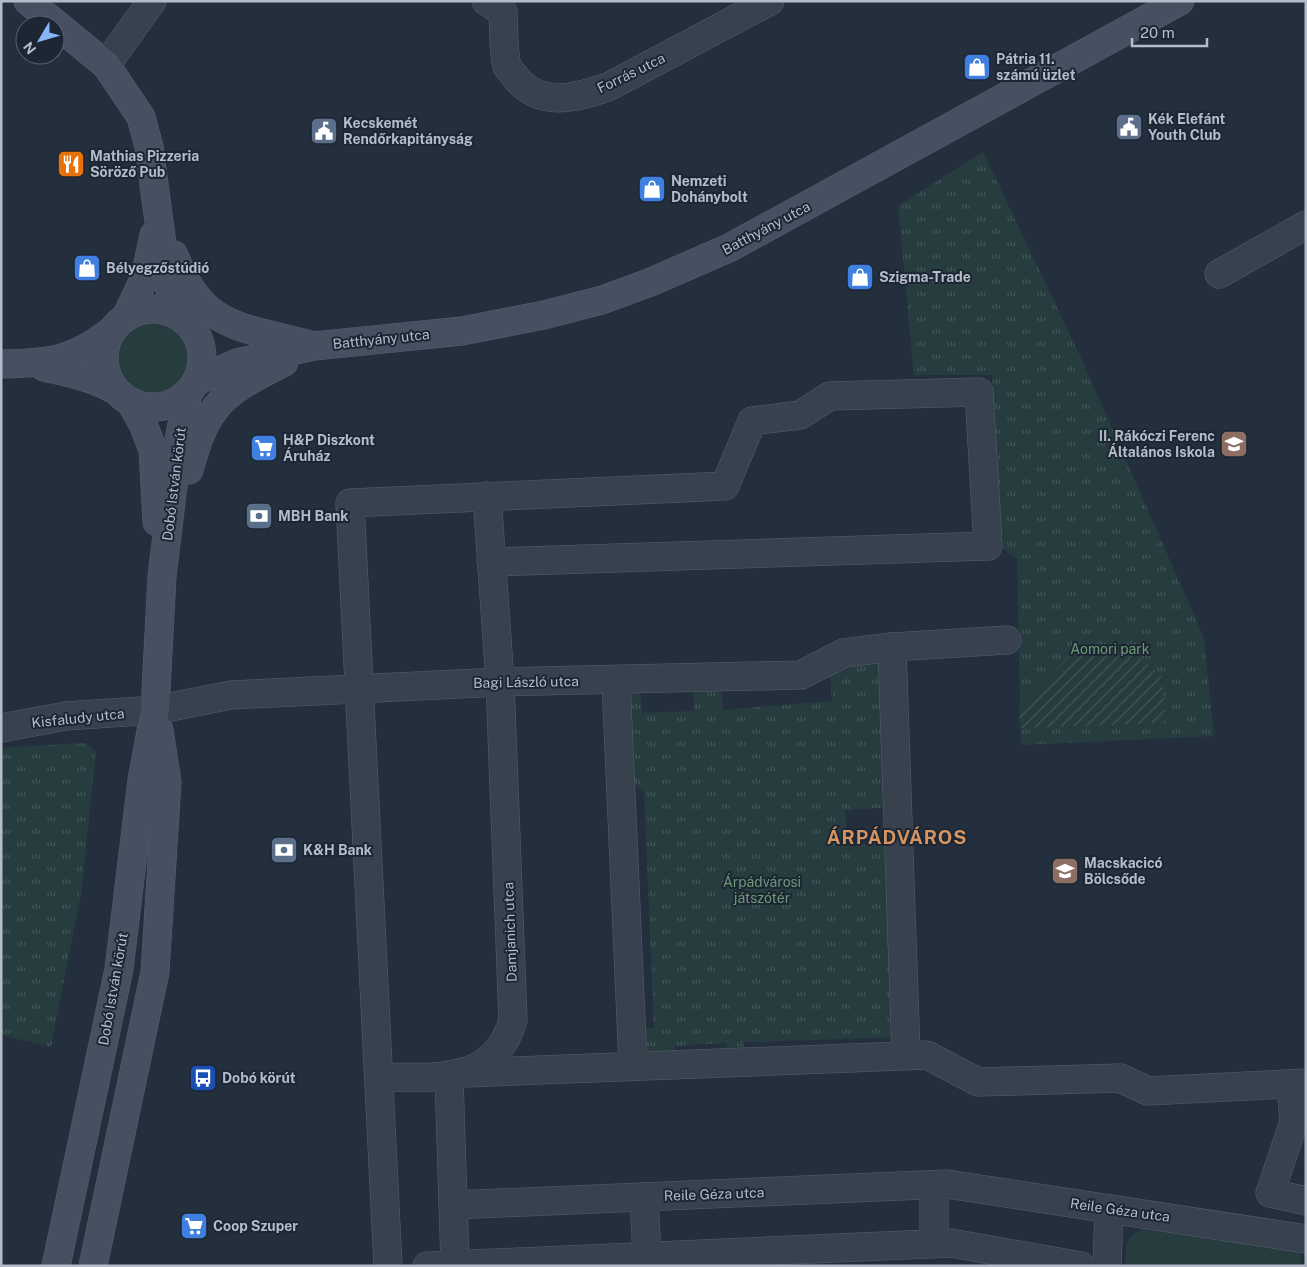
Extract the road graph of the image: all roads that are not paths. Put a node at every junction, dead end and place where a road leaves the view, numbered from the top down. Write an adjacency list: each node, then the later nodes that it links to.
1 (28, 1): 6 (street)
2 (152, 1): 6 (street)
3 (486, 1): 4 (street, Forrás utca)
4 (770, 1)
5 (1180, 1): 13 (street, Batthyány utca)
6 (106, 65): 7 (street)
7 (156, 201): 10 (street); 11 (street); 13 (street)
8 (1306, 225): 9 (street)
9 (1219, 274)
10 (176, 314): 11 (street); 12 (street)
11 (120, 323): 14 (street); 16 (street)
12 (197, 334): 13 (street, Batthyány utca); 15 (street)
13 (314, 346): 15 (street, Batthyány utca); 19 (street)
14 (14, 364): 16 (street)
15 (193, 387): 16 (street); 19 (street, Dobó István körút)
16 (124, 396): 19 (street, Dobó István körút)
17 (487, 496): 18 (street, Damjanich utca); 18 (street); 24 (street)
18 (491, 562): 23 (street, Damjanich utca)
19 (162, 576): 25 (street, Dobó István körút)
20 (1006, 640): 21 (street, Bagi László utca)
21 (892, 647): 22 (street, Bagi László utca); 27 (street)
22 (616, 681): 23 (street, Bagi László utca); 28 (street)
23 (500, 682): 24 (street, Bagi László utca); 29 (street, Damjanich utca)
24 (359, 689): 25 (street, Bagi László utca); 30 (street)
25 (156, 710): 26 (street, Kisfaludy utca); 41 (street, Dobó István körút); 42 (street, Dobó István körút)
26 (1, 728)
27 (906, 1055): 28 (street); 31 (street)
28 (633, 1065): 29 (street)
29 (457, 1075): 30 (street); 35 (street)
30 (379, 1076): 43 (street)
31 (1298, 1083): 34 (street)
32 (934, 1185): 33 (street, Reile Géza utca); 36 (street, Reile Géza utca); 38 (street)
33 (644, 1197): 35 (street, Reile Géza utca); 39 (street, Reile Géza utca)
34 (1306, 1201)
35 (453, 1205): 40 (street)
36 (1109, 1209): 37 (street, Reile Géza utca); 46 (street)
37 (1306, 1239)
38 (934, 1244): 39 (street); 45 (street)
39 (647, 1256): 40 (street)
40 (454, 1264): 44 (street)
41 (56, 1266)
42 (93, 1266)
43 (388, 1266)
44 (427, 1266)
45 (1081, 1266)
46 (1107, 1266)

